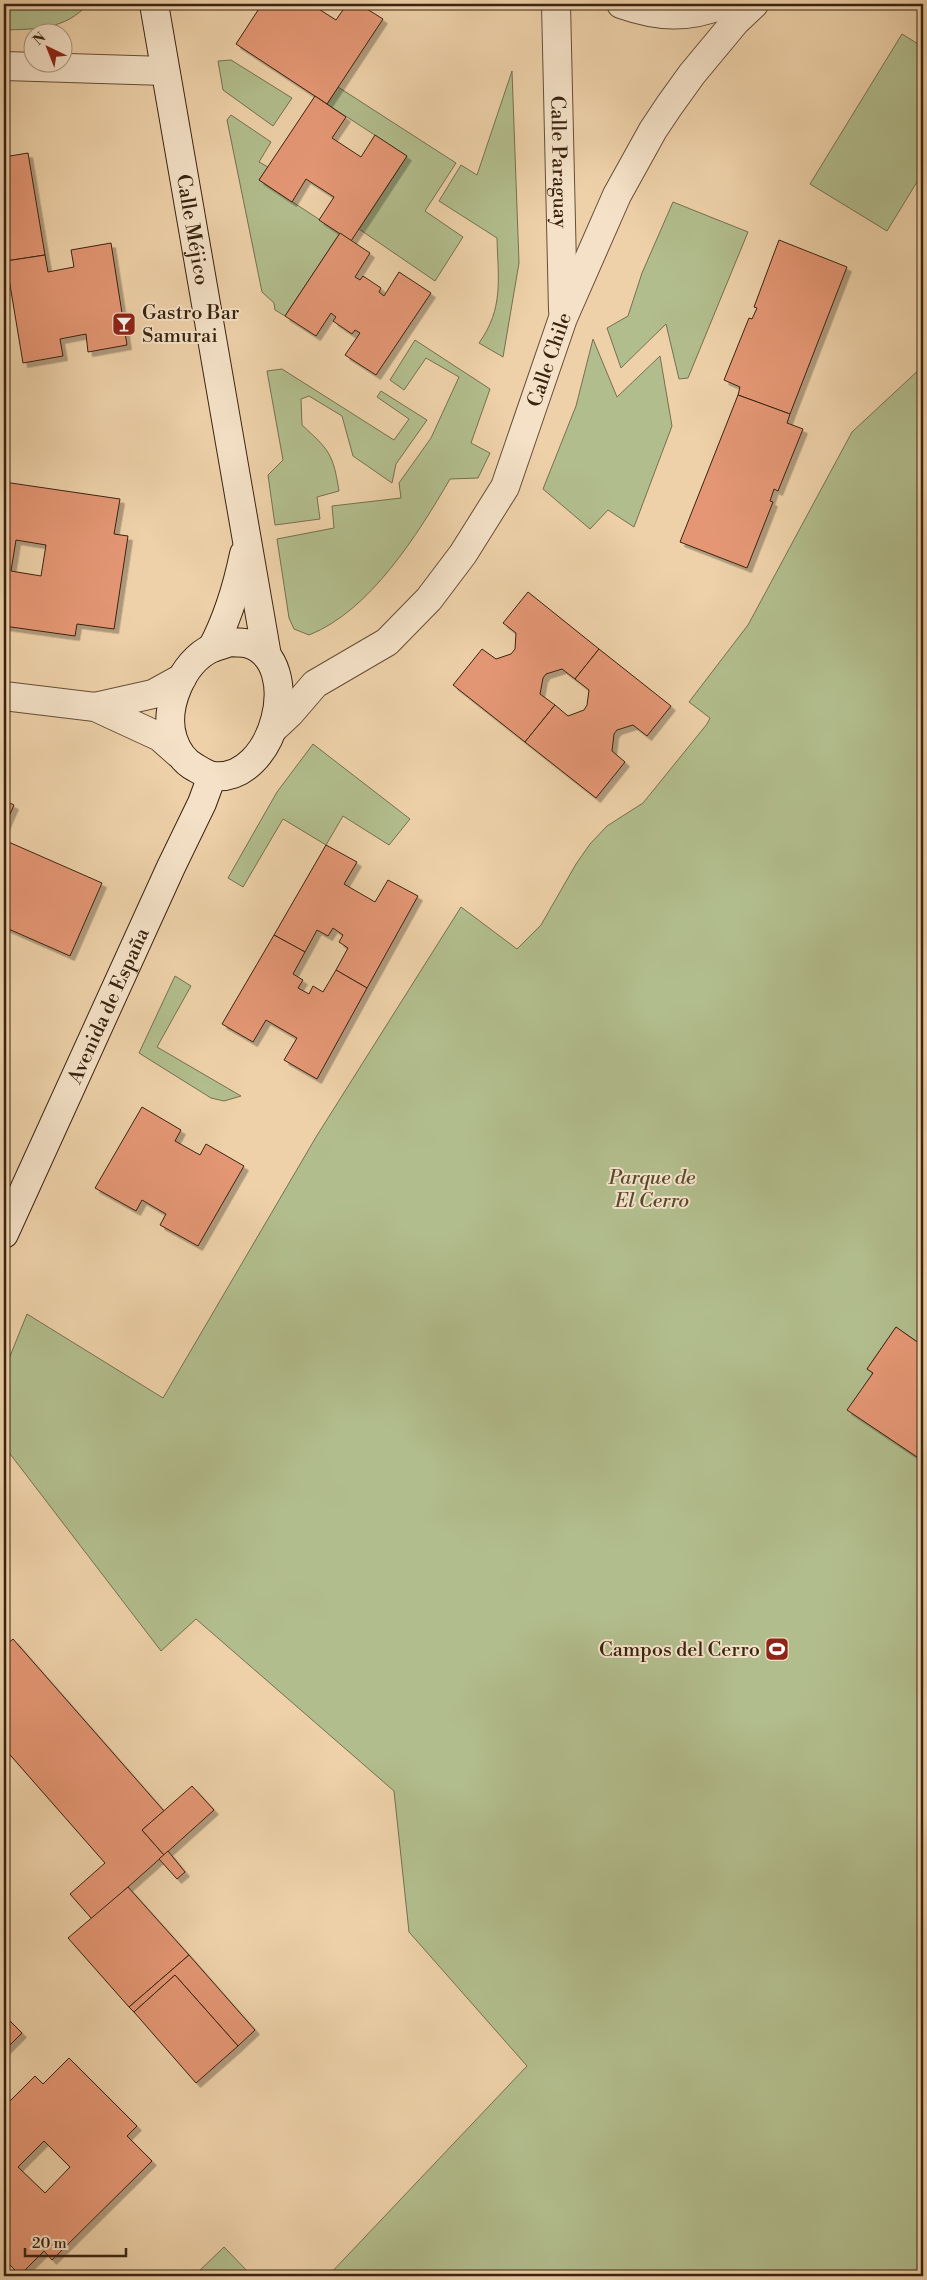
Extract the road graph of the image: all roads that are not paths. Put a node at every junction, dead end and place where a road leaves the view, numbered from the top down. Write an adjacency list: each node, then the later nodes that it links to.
1 (154, 4): 7 (street, Calle Méjico)
2 (556, 4): 8 (street, Calle Paraguay)
3 (621, 4): 4 (street)
4 (724, 4)
5 (754, 4): 8 (street, Calle Chile)
6 (4, 66): 7 (street)
7 (165, 71): 9 (street, Calle Méjico)
8 (563, 318): 13 (street, Calle Chile)
9 (246, 543): 10 (street); 11 (street)
10 (212, 648): 11 (street); 12 (street)
11 (267, 656): 14 (street)
12 (182, 678): 16 (street); 18 (street)
13 (314, 684): 14 (street, Calle Chile); 17 (street, Calle Chile)
14 (278, 688): 17 (street)
15 (4, 696): 16 (street)
16 (95, 707): 18 (street)
17 (274, 728): 19 (street)
18 (178, 753): 19 (street)
19 (212, 776): 20 (street, Avenida de España)
20 (4, 1234)

